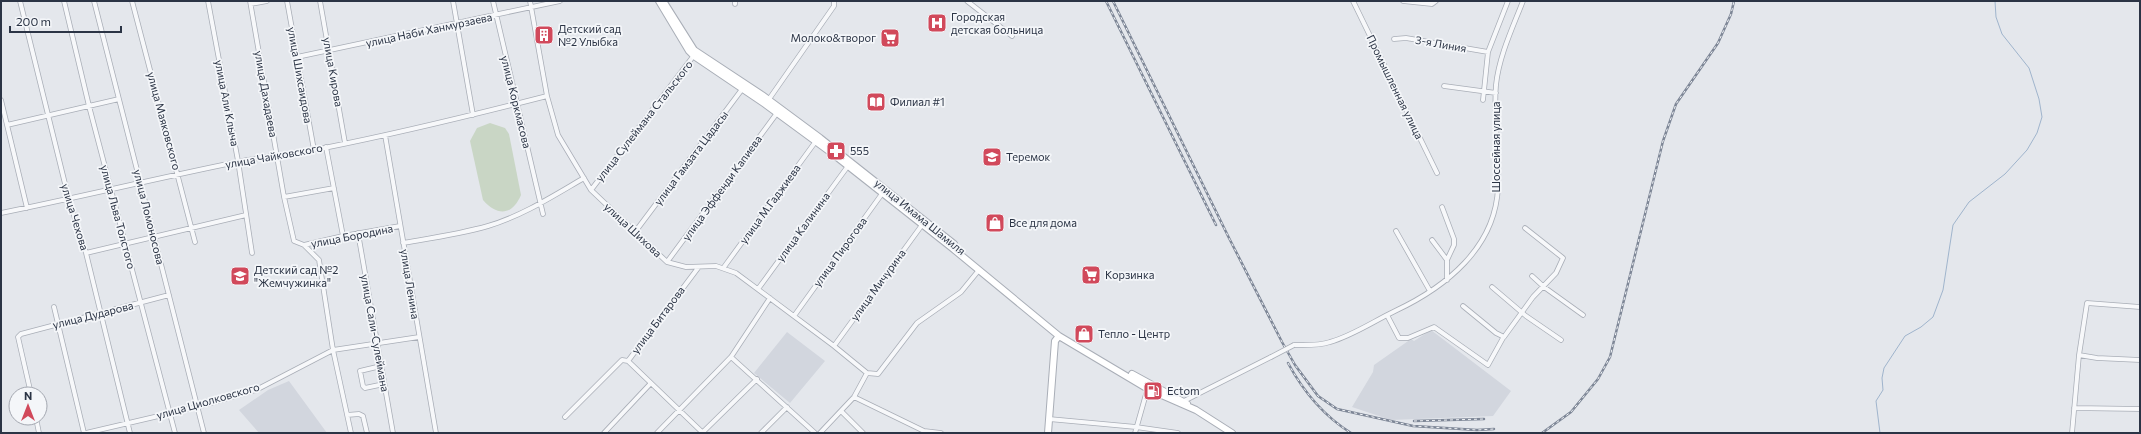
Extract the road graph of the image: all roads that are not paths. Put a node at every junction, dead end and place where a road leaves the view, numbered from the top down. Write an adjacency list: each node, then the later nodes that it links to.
1 (20, 1): 44 (street, улица Чехова)
2 (64, 1): 42 (street, улица Льва Толстого)
3 (94, 1): 37 (street, улица Ломоносова)
4 (132, 1): 56 (street, улица Маяковского)
5 (208, 1): 53 (street, улица Али Клыча)
6 (267, 1): 22 (street)
7 (287, 1): 31 (street, улица Шихсаидова)
8 (320, 1): 28 (street, улица Кирова)
9 (453, 1): 25 (street)
10 (493, 1): 24 (street, улица Коркмасова)
11 (530, 1): 23 (street, улица Шихова)
12 (560, 1): 23 (street, улица Наби Ханмурзаева)
13 (659, 1): 30 (main road, улица Имама Шамиля)
14 (664, 1): 30 (main road, улица Имама Шамиля)
15 (834, 1): 40 (street)
16 (967, 1): 26 (street)
17 (1353, 1): 55 (street, Промышленная улица)
18 (1403, 1): 19 (street)
19 (1436, 1)
20 (1508, 1): 29 (street)
21 (1523, 1): 35 (street, Шоссейная улица)
22 (250, 3): 52 (street, улица Дахадаева)
23 (532, 7): 24 (street, улица Наби Ханмурзаева); 36 (street, улица Шихова)
24 (495, 15): 25 (street, улица Наби Ханмурзаева); 41 (street, улица Коркмасова)
25 (457, 24): 28 (street, улица Наби Ханмурзаева); 45 (street)
26 (1012, 36)
27 (1394, 39): 29 (street, 3-я Линия)
28 (329, 50): 31 (street, улица Наби Ханмурзаева); 49 (street, улица Кирова)
29 (1488, 52): 34 (street)
30 (695, 54): 32 (main road, улица Имама Шамиля); 40 (main road, улица Имама Шамиля); 60 (street, улица Сулеймана Стальского)
31 (297, 56): 51 (street, улица Шихсаидова)
32 (746, 85): 40 (main road, улица Имама Шамиля); 76 (street, улица Гамзата Цадасы)
33 (1444, 86): 34 (street)
34 (1484, 91): 35 (street); 39 (street)
35 (1496, 93): 93 (street, Шоссейная улица)
36 (548, 96): 41 (street, улица Чайковского); 57 (street, улица Шихова)
37 (119, 99): 42 (street); 58 (street, улица Ломоносова)
38 (1, 100): 46 (street)
39 (1483, 100)
40 (767, 102): 43 (main road, улица Имама Шамиля); 62 (main road, улица Имама Шамиля)
41 (517, 104): 45 (street, улица Чайковского); 65 (street, улица Коркмасова)
42 (89, 106): 44 (street); 61 (street, улица Льва Толстого)
43 (777, 113): 48 (main road, улица Имама Шамиля); 88 (street, улица Эффенди Капиева)
44 (48, 115): 46 (street); 64 (street, улица Чехова)
45 (473, 115): 47 (street, улица Чайковского)
46 (7, 125): 67 (street)
47 (384, 135): 49 (street, улица Чайковского); 72 (street, улица Ленина)
48 (816, 141): 54 (main road, улица Имама Шамиля); 89 (street, улица М.Гаджиева)
49 (345, 143): 50 (street, улица Чайковского)
50 (326, 147): 51 (street, улица Чайковского); 59 (street)
51 (314, 150): 52 (street, улица Чайковского)
52 (277, 154): 53 (street, улица Чайковского); 63 (street, улица Дахадаева)
53 (238, 162): 56 (street, улица Чайковского); 70 (street, улица Али Клыча)
54 (848, 166): 62 (main road, улица Имама Шамиля); 96 (street, улица Калинина)
55 (1437, 172)
56 (178, 175): 58 (street, улица Чайковского); 73 (street, улица Маяковского)
57 (584, 178): 60 (street, улица Шихова); 65 (street)
58 (140, 182): 61 (street, улица Чайковского); 79 (street, улица Ломоносова)
59 (334, 188): 63 (street); 78 (street)
60 (591, 190): 76 (street, улица Шихова)
61 (111, 191): 64 (street, улица Чайковского); 83 (street, улица Льва Толстого)
62 (884, 191): 71 (main road, улица Имама Шамиля); 108 (street, улица Пирогова); 127 (main road, улица Имама Шамиля)
63 (284, 197): 84 (street, улица Дахадаева)
64 (69, 200): 67 (street, улица Чайковского); 85 (street, улица Чехова)
65 (541, 204): 69 (street, улица Коркмасова); 82 (street)
66 (1442, 207): 87 (street)
67 (27, 208): 68 (street, улица Чайковского)
68 (1, 213)
69 (543, 214)
70 (246, 215): 73 (street); 86 (street, улица Али Клыча)
71 (922, 225): 91 (main road, улица Имама Шамиля); 115 (street, улица Мичурина)
72 (400, 226): 77 (street, улица Бородина); 82 (street, улица Ленина)
73 (192, 228): 79 (street); 81 (street, улица Маяковского)
74 (1525, 228): 95 (street)
75 (1396, 231): 97 (street)
76 (635, 232): 88 (street, улица Шихова)
77 (358, 233): 78 (street, улица Бородина); 114 (street, улица Сали-Сулеймана)
78 (343, 236): 84 (street, улица Бородина)
79 (154, 238): 83 (street); 98 (street, улица Ломоносова)
80 (1432, 240): 87 (street)
81 (195, 242)
82 (403, 243): 111 (street, улица Ленина)
83 (126, 245): 85 (street); 100 (street, улица Льва Толстого)
84 (304, 245): 116 (street, улица Дахадаева)
85 (86, 253): 104 (street, улица Чехова)
86 (252, 253)
87 (1447, 260): 93 (street)
88 (667, 262): 90 (street, улица Шихова)
89 (724, 267): 90 (street, улица Шихова); 96 (street)
90 (698, 268): 120 (street, улица Битарова)
91 (979, 270): 110 (main road, улица Имама Шамиля); 122 (street)
92 (1532, 276): 95 (street)
93 (1447, 280): 97 (street, Шоссейная улица)
94 (1492, 287): 105 (street)
95 (1544, 287): 105 (street); 107 (street)
96 (758, 288): 99 (street)
97 (1430, 291): 106 (street, Шоссейная улица)
98 (169, 295): 100 (street, улица Дударова); 130 (street, улица Ломоносова)
99 (770, 298): 108 (street); 118 (street)
100 (141, 302): 104 (street, улица Дударова); 136 (street, улица Льва Толстого)
101 (1463, 306): 112 (street)
102 (54, 307): 109 (street)
103 (2140, 307): 117 (street)
104 (101, 312): 109 (street, улица Дударова); 140 (street, улица Чехова)
105 (1523, 312): 112 (street); 113 (street)
106 (1388, 315): 112 (street); 129 (street, Шоссейная улица, bridge)
107 (1583, 315)
108 (794, 316): 115 (street)
109 (58, 324): 126 (street, улица Дударова); 143 (street)
110 (1059, 336): 127 (main road, улица Имама Шамиля); 139 (main road)
111 (419, 338): 114 (street, улица Циолковского); 150 (street, улица Ленина)
112 (1503, 338)
113 (1561, 340)
114 (376, 344): 116 (street, улица Циолковского); 121 (street, улица Сали-Сулеймана)
115 (834, 346): 122 (street)
116 (334, 350): 130 (street, улица Циолковского); 137 (street, улица Дахадаева)
117 (2079, 355): 119 (street); 132 (street)
118 (731, 357): 123 (street); 134 (street)
119 (2140, 360)
120 (628, 361): 124 (street); 138 (street, улица Битарова)
121 (380, 366): 125 (street, улица Сали-Сулеймана); 125 (street)
122 (867, 373): 128 (street)
123 (757, 379): 131 (street); 153 (street)
124 (651, 383): 134 (street); 151 (street)
125 (384, 384): 149 (street, улица Сали-Сулеймана)
126 (29, 386)
127 (1149, 387): 129 (main road, улица Имама Шамиля); 141 (street)
128 (854, 397): 135 (street); 142 (street)
129 (1181, 402): 162 (main road, улица Имама Шамиля)
130 (197, 406): 136 (street, улица Циолковского); 146 (street, улица Ломоносова)
131 (787, 406): 154 (street); 155 (street)
132 (2074, 408): 133 (street); 163 (street)
133 (2140, 409)
134 (679, 410): 152 (street); 153 (street)
135 (841, 411): 156 (street); 157 (street)
136 (170, 413): 140 (street, улица Циолковского); 145 (street, улица Льва Толстого)
137 (347, 415): 147 (street, улица Дахадаева); 148 (street)
138 (565, 417)
139 (1049, 419): 141 (street); 159 (main road)
140 (128, 423): 143 (street, улица Циолковского); 144 (street, улица Чехова)
141 (1136, 427): 160 (street); 161 (street)
142 (924, 432): 158 (street)
143 (85, 433)
144 (130, 433)
145 (175, 433)
146 (204, 433)
147 (351, 433)
148 (367, 433)
149 (393, 433)
150 (436, 433)
151 (604, 433)
152 (657, 433)
153 (702, 433)
154 (761, 433)
155 (815, 433)
156 (820, 433)
157 (863, 433)
158 (941, 433)
159 (1048, 433)
160 (1136, 433)
161 (1178, 433)
162 (1232, 433)
163 (2072, 433)

